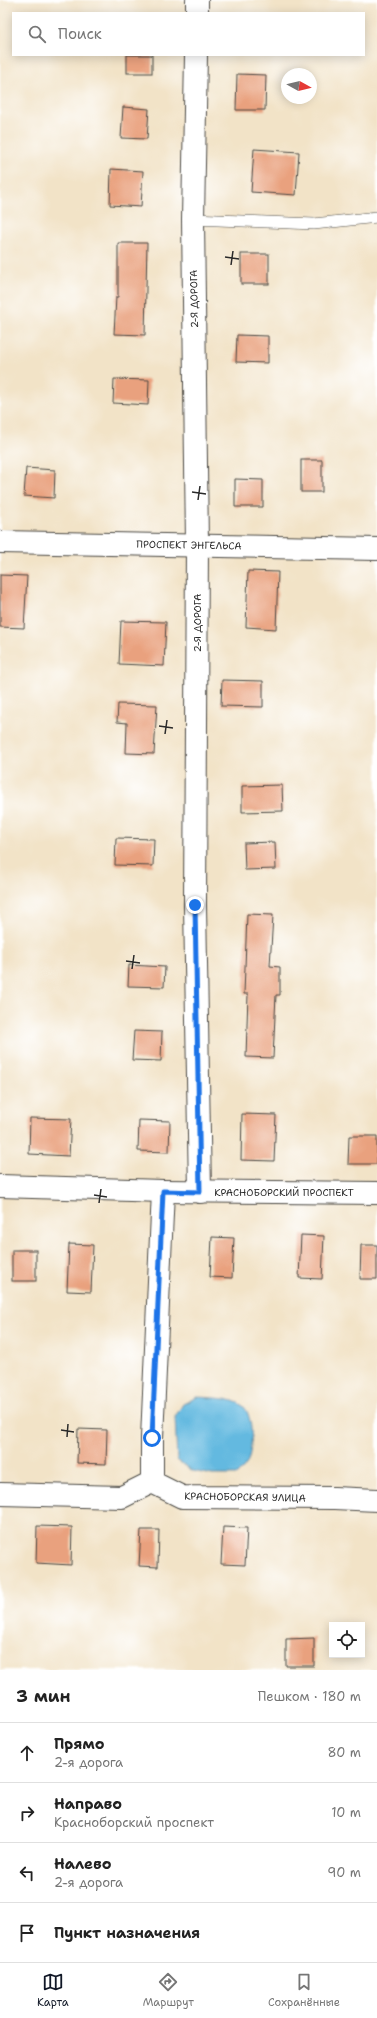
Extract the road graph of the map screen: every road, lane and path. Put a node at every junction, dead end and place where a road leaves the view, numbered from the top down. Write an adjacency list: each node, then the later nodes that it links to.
1 (197, 0): 2 (street)
2 (197, 12)
3 (196, 56): 5 (street, 2-Я ДОРОГА)
4 (377, 217): 5 (lane)
5 (192, 219): 7 (street, 2-Я ДОРОГА)
6 (0, 542): 7 (street, ПРОСПЕКТ ЭНГЕЛЬСА)
7 (197, 545): 8 (street, ПРОСПЕКТ ЭНГЕЛЬСА); 11 (street, 2-Я ДОРОГА)
8 (377, 549)
9 (0, 1186): 10 (street, КРАСНОБОРСКИЙ ПРОСПЕКТ)
10 (163, 1191): 11 (street, КРАСНОБОРСКИЙ ПРОСПЕКТ); 13 (street)
11 (200, 1192): 12 (street, КРАСНОБОРСКИЙ ПРОСПЕКТ)
12 (377, 1193)
13 (152, 1482): 14 (street); 15 (street, КРАСНОБОРСКАЯ УЛИЦА)
14 (0, 1494)
15 (377, 1500)

